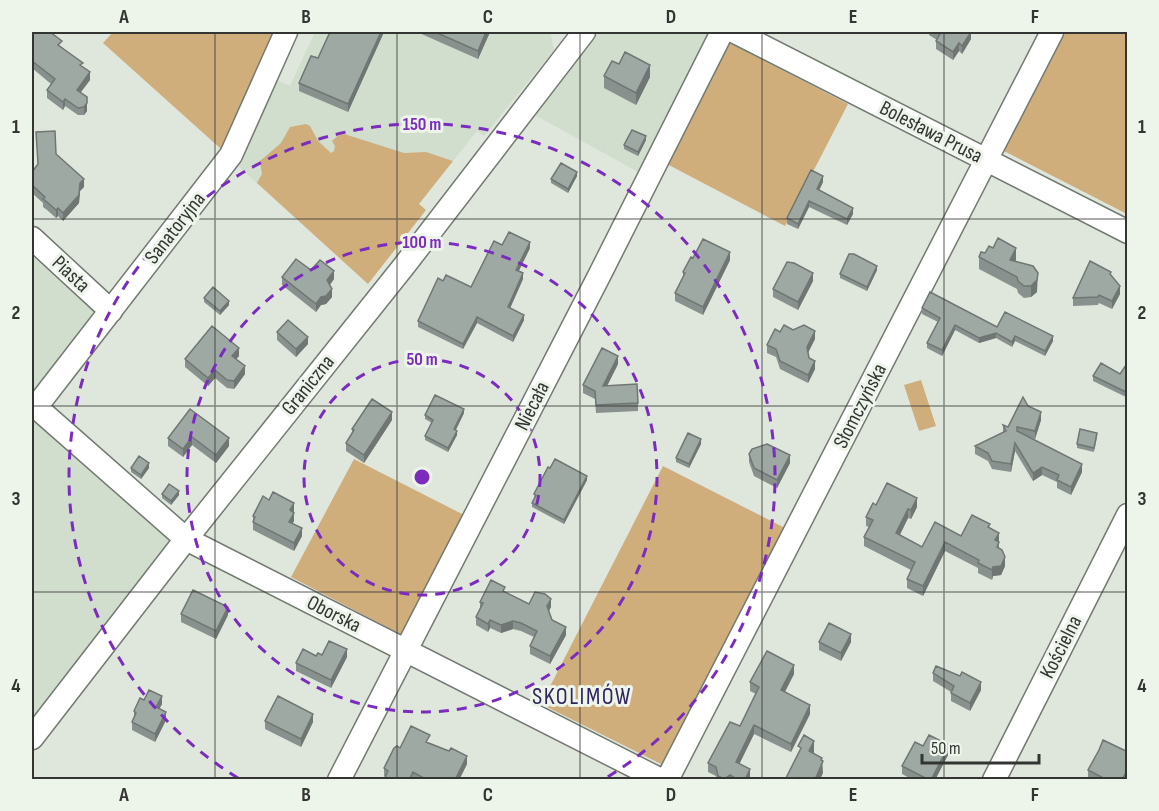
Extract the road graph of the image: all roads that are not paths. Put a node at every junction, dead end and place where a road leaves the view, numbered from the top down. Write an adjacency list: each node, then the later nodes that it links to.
1 (286, 32): 9 (street, Sanatoryjna)
2 (584, 32): 12 (street, Graniczna)
3 (722, 32): 13 (street, Niecała)
4 (735, 32): 6 (street, Bolesława Prusa)
5 (1052, 32): 6 (street, Słomczyńska)
6 (987, 160): 7 (street, Bolesława Prusa); 17 (street, Słomczyńska)
7 (1128, 232)
8 (32, 238): 9 (street, Piasta)
9 (111, 311): 10 (street, Sanatoryjna)
10 (36, 407): 12 (street, Oborska)
11 (1128, 515): 18 (street, Kościelna)
12 (186, 539): 13 (street, Oborska); 14 (street, Graniczna)
13 (406, 650): 15 (street, Niecała); 16 (street, Oborska)
14 (32, 738)
15 (339, 780)
16 (661, 780)
17 (667, 780)
18 (994, 780)

